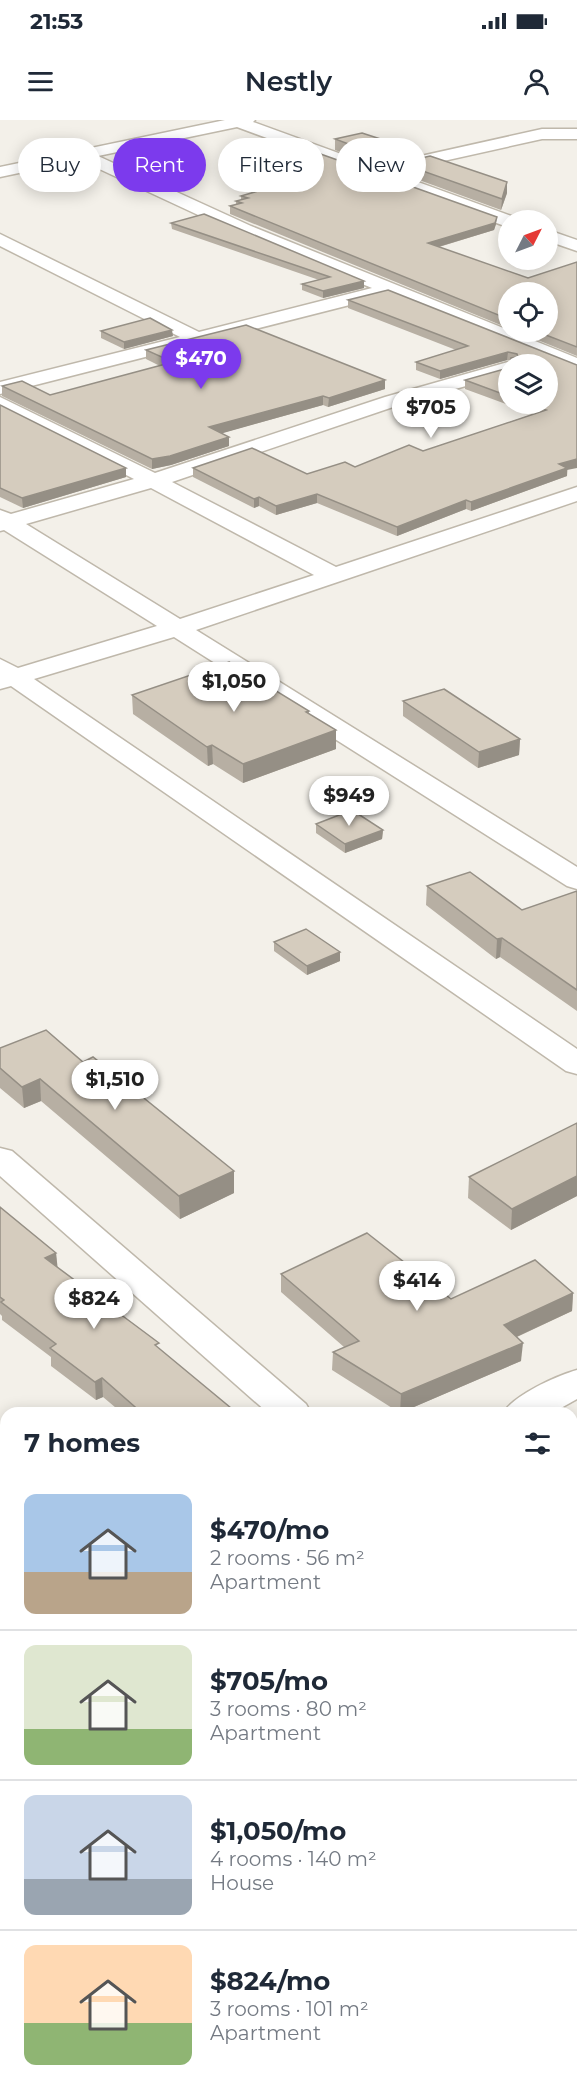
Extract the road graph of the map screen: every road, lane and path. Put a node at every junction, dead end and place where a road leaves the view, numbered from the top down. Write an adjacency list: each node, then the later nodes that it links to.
1 (542, 120): 3 (street)
2 (242, 121): 5 (street); 6 (street)
3 (556, 133): 4 (street); 7 (street)
4 (577, 134)
5 (101, 151)
6 (336, 157)
7 (426, 161)
8 (101, 163): 16 (street)
9 (18, 168): 10 (street)
10 (0, 172)
11 (426, 191): 12 (street)
12 (498, 217)
13 (0, 239): 17 (street)
14 (558, 239): 15 (street)
15 (577, 246)
16 (393, 288): 17 (street); 19 (street)
17 (199, 339): 24 (street)
18 (577, 349): 20 (street)
19 (553, 354)
20 (558, 354)
21 (558, 356): 22 (street)
22 (577, 364)
23 (498, 371): 26 (street)
24 (0, 388)
25 (0, 403): 26 (street)
26 (152, 481): 28 (street); 29 (street)
27 (577, 494): 29 (street)
28 (3, 521): 30 (street)
29 (334, 576): 30 (street)
30 (175, 629): 31 (street); 32 (street)
31 (5, 675): 33 (street)
32 (577, 880)
33 (577, 1064)
34 (0, 1158): 36 (street)
35 (577, 1383): 37 (street)
36 (285, 1407)
37 (533, 1407)

